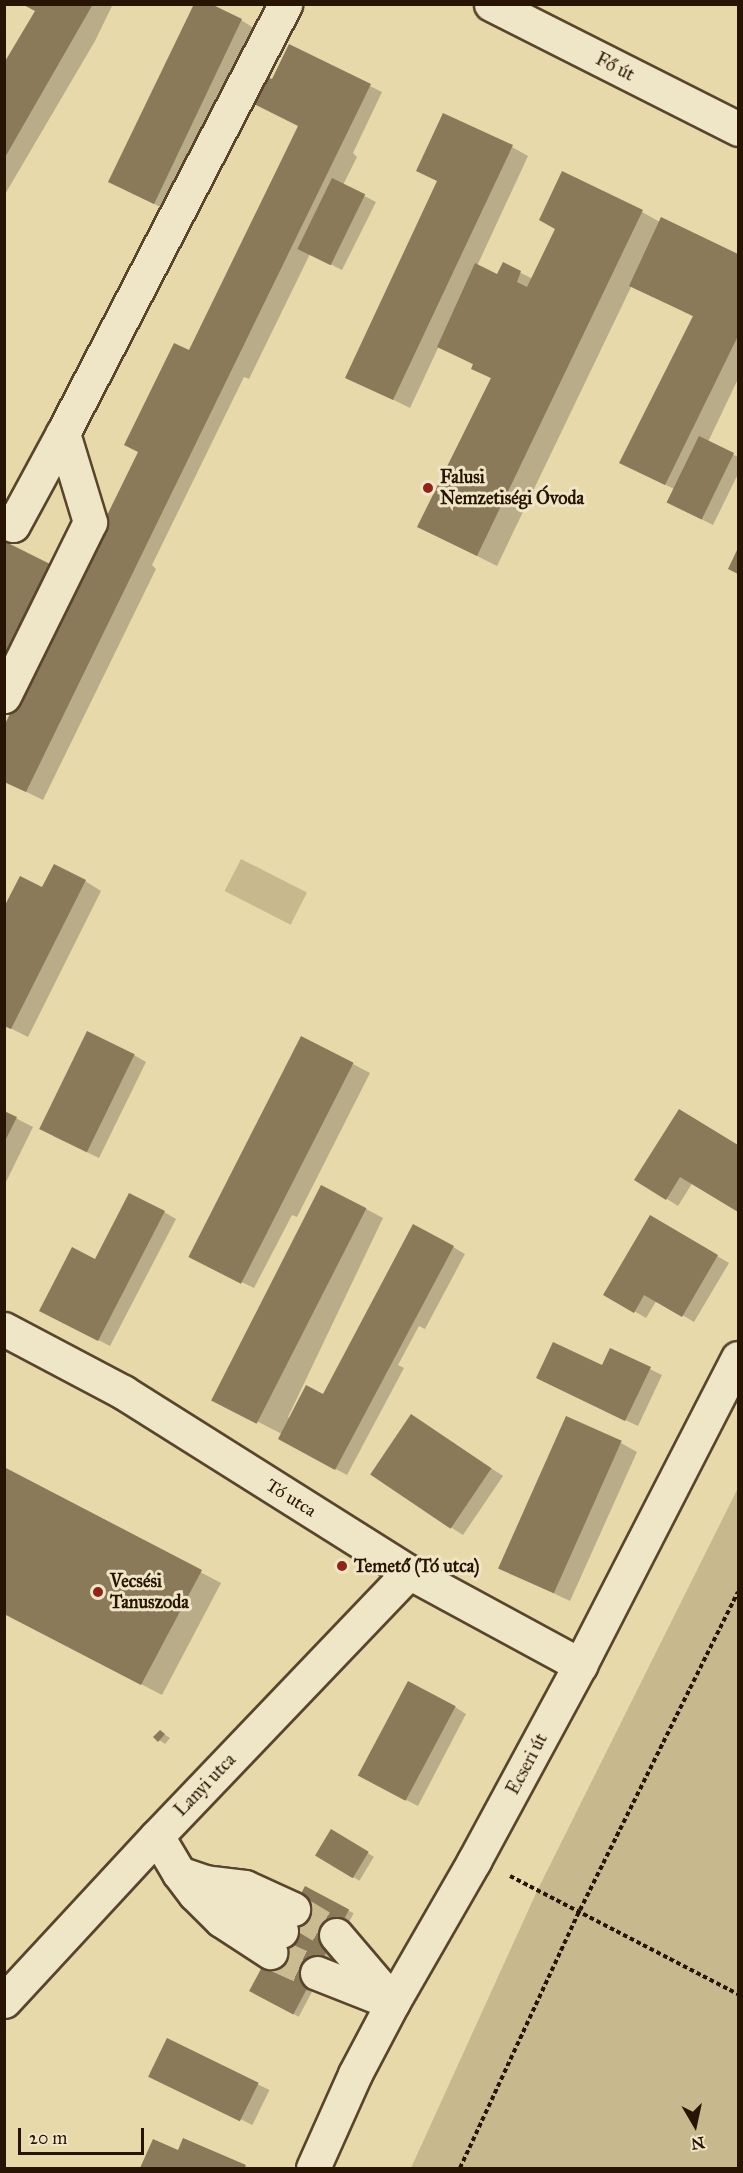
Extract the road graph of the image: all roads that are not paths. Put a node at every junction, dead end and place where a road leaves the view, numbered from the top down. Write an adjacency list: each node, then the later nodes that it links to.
1 (285, 4): 4 (street)
2 (491, 4): 3 (street, Fő út)
3 (738, 129)
4 (63, 433): 5 (street); 6 (street)
5 (4, 520)
6 (4, 696)
7 (4, 1329): 9 (street, Tó utca)
8 (738, 1358): 10 (street, Ecseri út)
9 (409, 1572): 10 (street, Tó utca); 11 (street, Lanyi utca)
10 (580, 1665): 14 (street, Ecseri út)
11 (157, 1836): 12 (street); 13 (street, Lanyi utca)
12 (192, 1877): 12 (street)
13 (4, 2001)
14 (393, 2002): 14 (street); 15 (street, Ecseri út)
15 (313, 2169)

